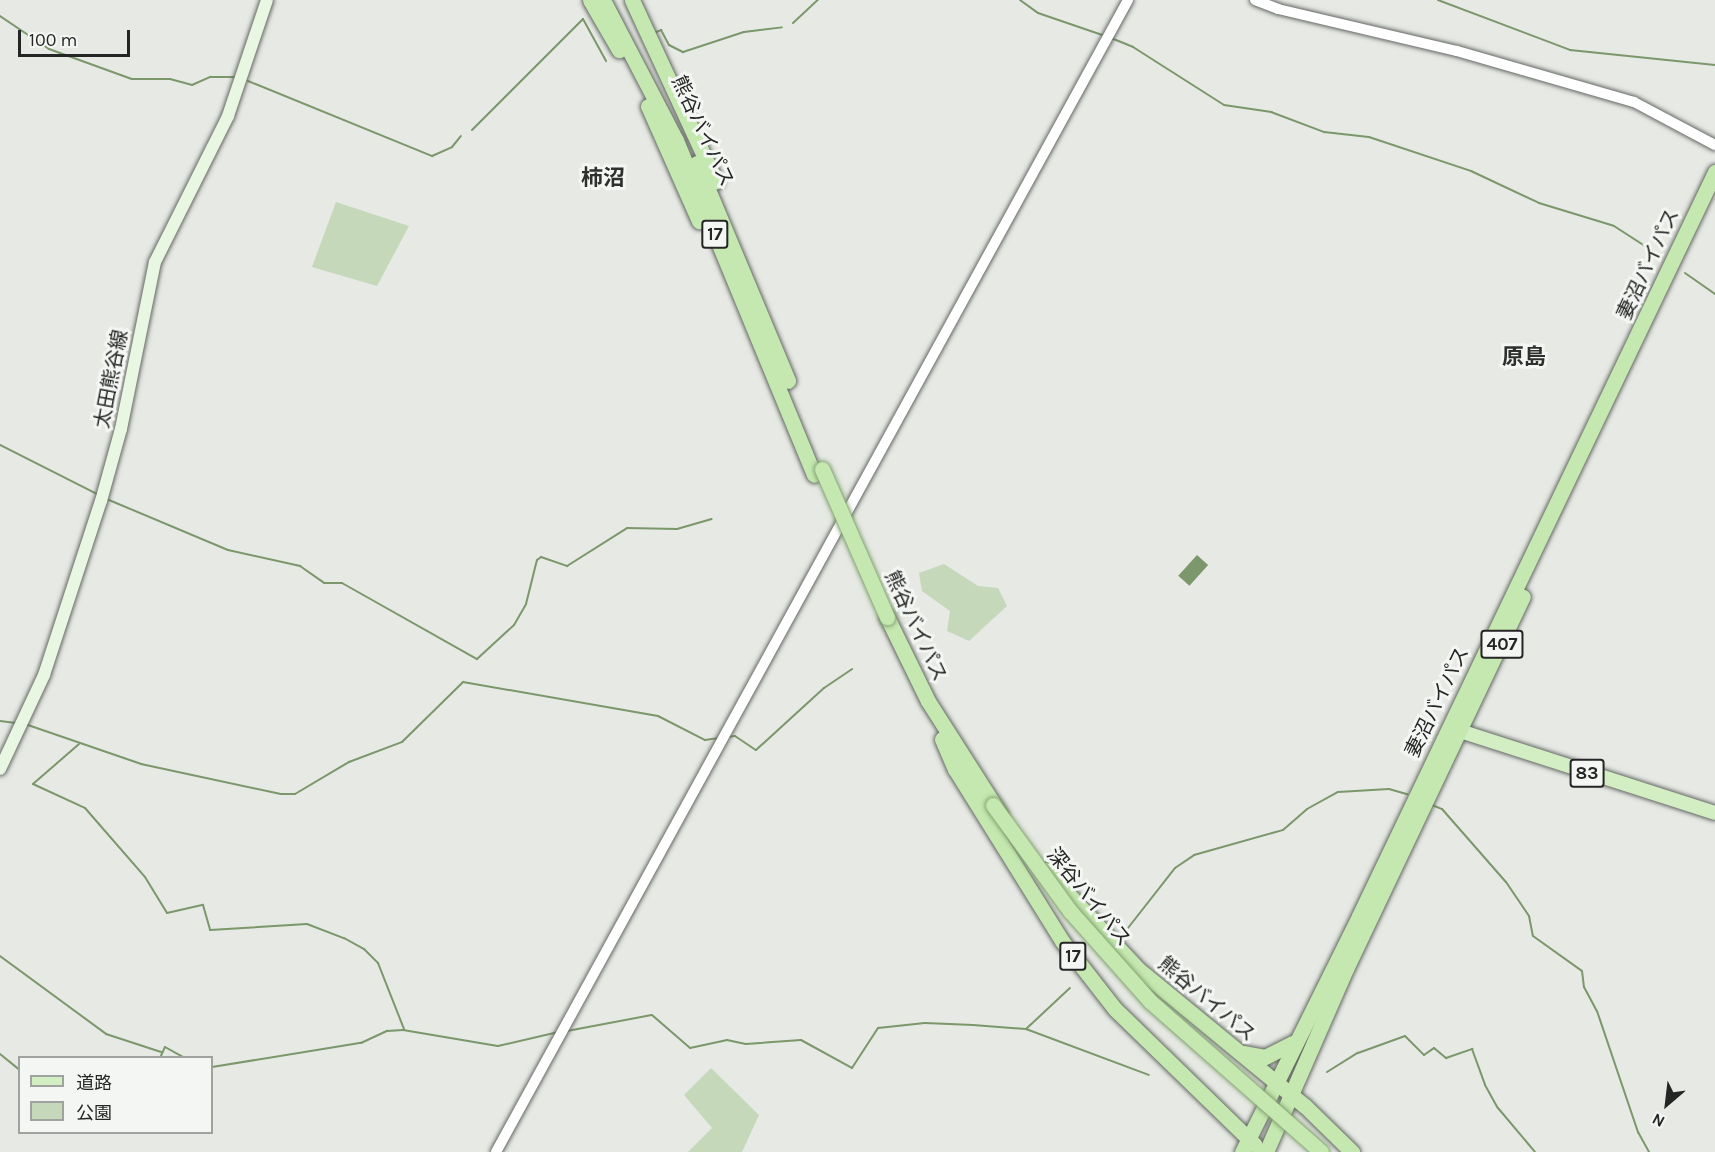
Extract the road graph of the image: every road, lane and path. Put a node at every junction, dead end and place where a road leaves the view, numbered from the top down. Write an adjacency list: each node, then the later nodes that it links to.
1 (267, 0): 17 (main road, 太田熊谷線)
2 (590, 0): 12 (highway, 17)
3 (603, 0): 12 (highway, 熊谷バイパス / 17)
4 (614, 0): 11 (highway, 熊谷バイパス / 17)
5 (632, 0): 11 (highway, 17)
6 (1128, 0): 25 (street)
7 (1255, 0): 8 (street)
8 (1715, 145)
9 (1715, 172): 20 (highway, 妻沼バイパス / 407)
10 (1715, 194): 15 (highway, 妻沼バイパス / 407)
11 (763, 314): 13 (highway, 熊谷バイパス / 17)
12 (774, 372): 13 (highway, 熊谷バイパス / 17)
13 (818, 472): 14 (highway, 熊谷バイパス / 17, bridge)
14 (882, 620): 16 (highway, 熊谷バイパス / 17); 18 (highway, 熊谷バイパス / 17)
15 (1460, 731): 19 (main road, 83); 23 (highway, 妻沼バイパス / 407)
16 (942, 739): 18 (highway, 熊谷バイパス / 17); 24 (highway, 17)
17 (0, 769)
18 (989, 808): 21 (highway, 熊谷バイパス / 17, bridge); 27 (highway, 深谷バイパス / 17); 28 (highway, 深谷バイパス / 17, bridge)
19 (1715, 813)
20 (1296, 1041): 21 (highway); 22 (highway, 妻沼バイパス / 407)
21 (1237, 1052): 22 (highway, 熊谷バイパス / 17)
22 (1276, 1083): 23 (highway, 熊谷バイパス / 17); 24 (highway, 妻沼バイパス / 407)
23 (1291, 1094): 26 (highway, 妻沼バイパス / 407); 29 (highway, 熊谷バイパス / 17)
24 (1245, 1145): 26 (highway, 17)
25 (496, 1152)
26 (1265, 1152)
27 (1305, 1152)
28 (1321, 1152)
29 (1352, 1152)

